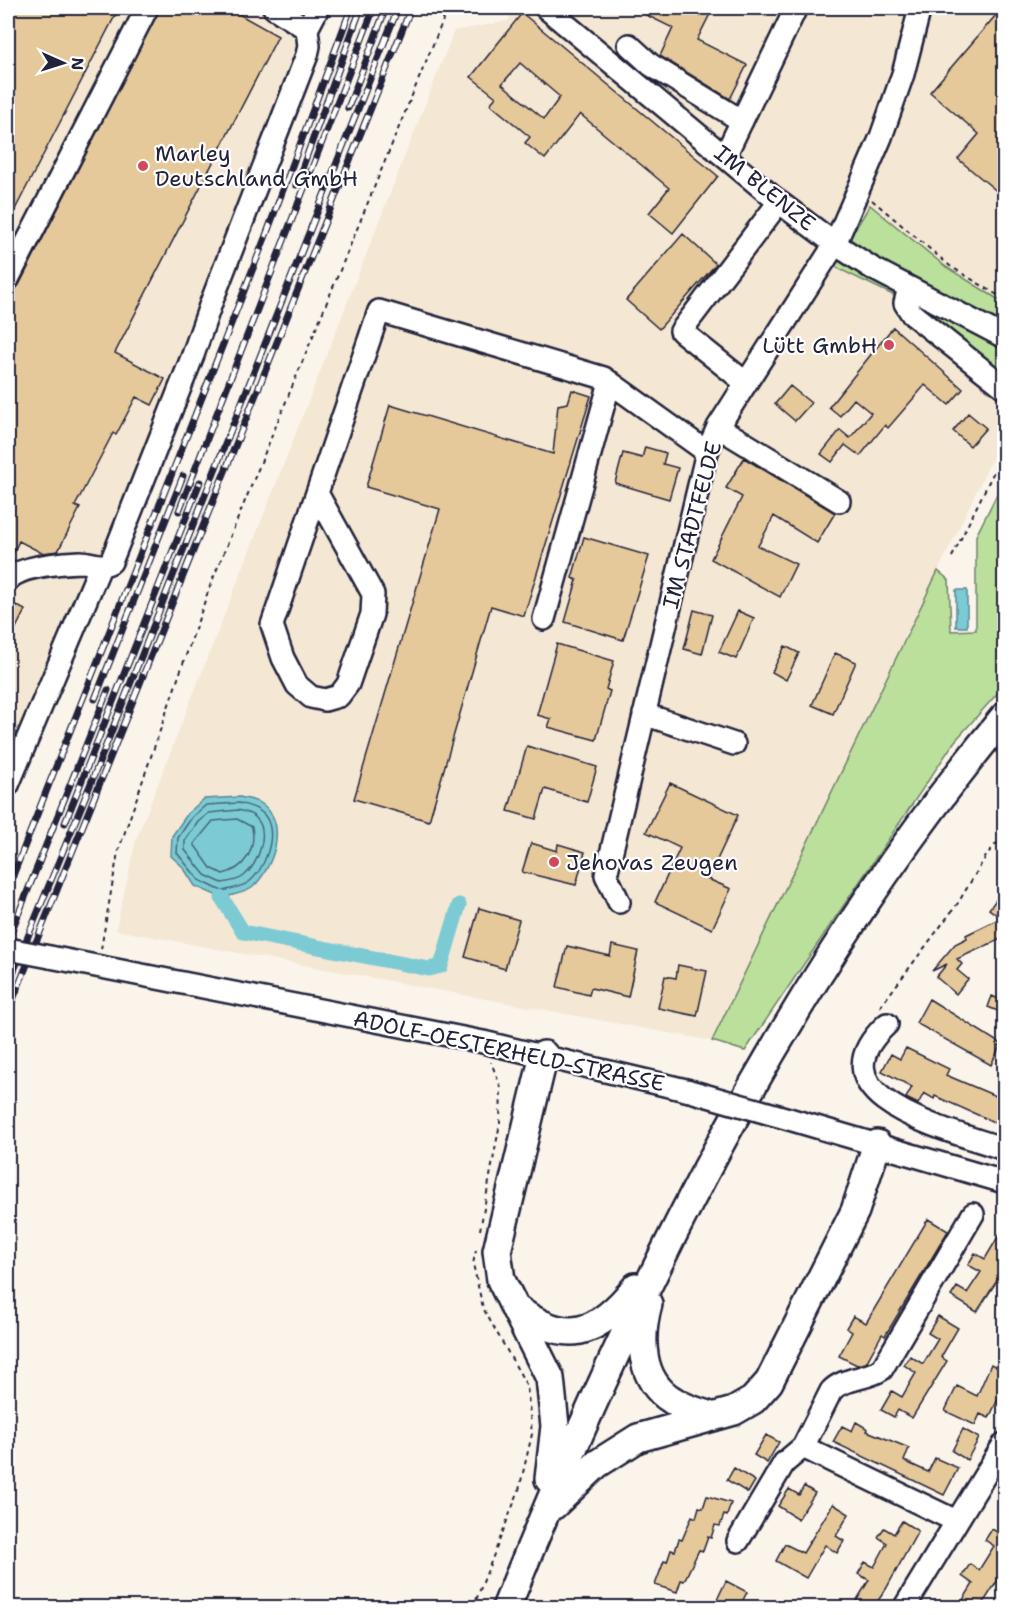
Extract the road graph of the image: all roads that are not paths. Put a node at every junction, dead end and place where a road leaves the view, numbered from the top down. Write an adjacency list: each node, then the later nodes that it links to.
1 (147, 8): 13 (street)
2 (274, 8): 7 (street)
3 (318, 8): 7 (street)
4 (546, 8): 10 (street, IM BLENZE)
5 (796, 8): 9 (street)
6 (920, 8): 12 (street, IM STADTFELDE)
7 (308, 29): 23 (street)
8 (629, 45): 9 (street)
9 (742, 121): 10 (street)
10 (725, 156): 11 (street, IM BLENZE)
11 (779, 202): 12 (street, IM BLENZE); 17 (street)
12 (836, 244): 14 (street, IM BLENZE); 17 (street, IM STADTFELDE)
13 (8, 279)
14 (909, 288): 15 (street, IM BLENZE); 18 (street)
15 (1005, 337)
16 (610, 382): 20 (street); 21 (street); 25 (street)
17 (746, 383): 19 (street, IM STADTFELDE)
18 (1005, 387)
19 (718, 427): 20 (street, IM STADTFELDE); 22 (street)
20 (707, 452): 26 (street, IM STADTFELDE)
21 (317, 493): 21 (street)
22 (838, 501)
23 (100, 567): 24 (street); 29 (street)
24 (8, 580)
25 (544, 619)
26 (644, 714): 28 (street); 30 (street, IM STADTFELDE)
27 (1005, 717): 38 (main road)
28 (734, 744)
29 (8, 785)
30 (619, 902)
31 (8, 949): 33 (street, ADOLF-OESTERHELD-STRASSE, bridge)
32 (886, 1024): 35 (street)
33 (544, 1055): 34 (street, ADOLF-OESTERHELD-STRASSE, bridge); 39 (main road)
34 (877, 1144): 36 (street, ADOLF-OESTERHELD-STRASSE); 40 (main road)
35 (1005, 1149)
36 (1005, 1182)
37 (973, 1214): 42 (street)
38 (659, 1258): 39 (main road); 40 (main road); 43 (main road)
39 (513, 1306): 43 (main road)
40 (711, 1416): 43 (main road)
41 (1005, 1444): 44 (street)
42 (803, 1447): 44 (street); 45 (street)
43 (542, 1517): 46 (main road)
44 (956, 1521): 47 (street)
45 (738, 1541)
46 (506, 1608)
47 (904, 1608)

